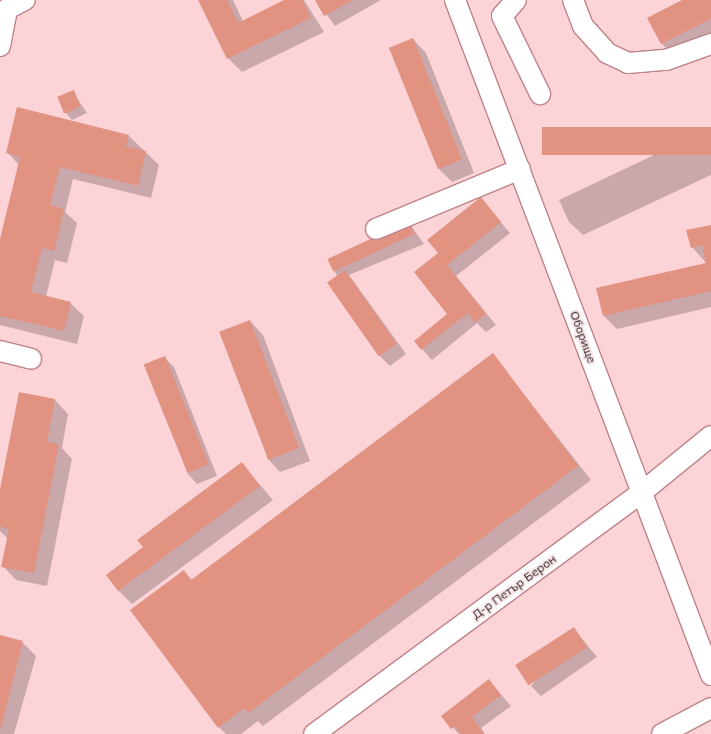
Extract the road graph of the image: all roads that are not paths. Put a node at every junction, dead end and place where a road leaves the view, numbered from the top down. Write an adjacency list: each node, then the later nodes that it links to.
1 (25, 0): 5 (street)
2 (455, 0): 9 (street, Оборище)
3 (516, 0): 8 (street)
4 (573, 0): 6 (street)
5 (3, 11): 7 (street)
6 (711, 44)
7 (0, 46)
8 (540, 94)
9 (520, 169): 10 (street); 14 (street, Оборище)
10 (376, 229)
11 (0, 351): 12 (street)
12 (31, 359)
13 (711, 436): 14 (street, Д-р Петър Берон)
14 (641, 493): 15 (street, Оборище); 17 (street, Д-р Петър Берон)
15 (711, 675)
16 (711, 708): 18 (street)
17 (314, 734)
18 (662, 734)

